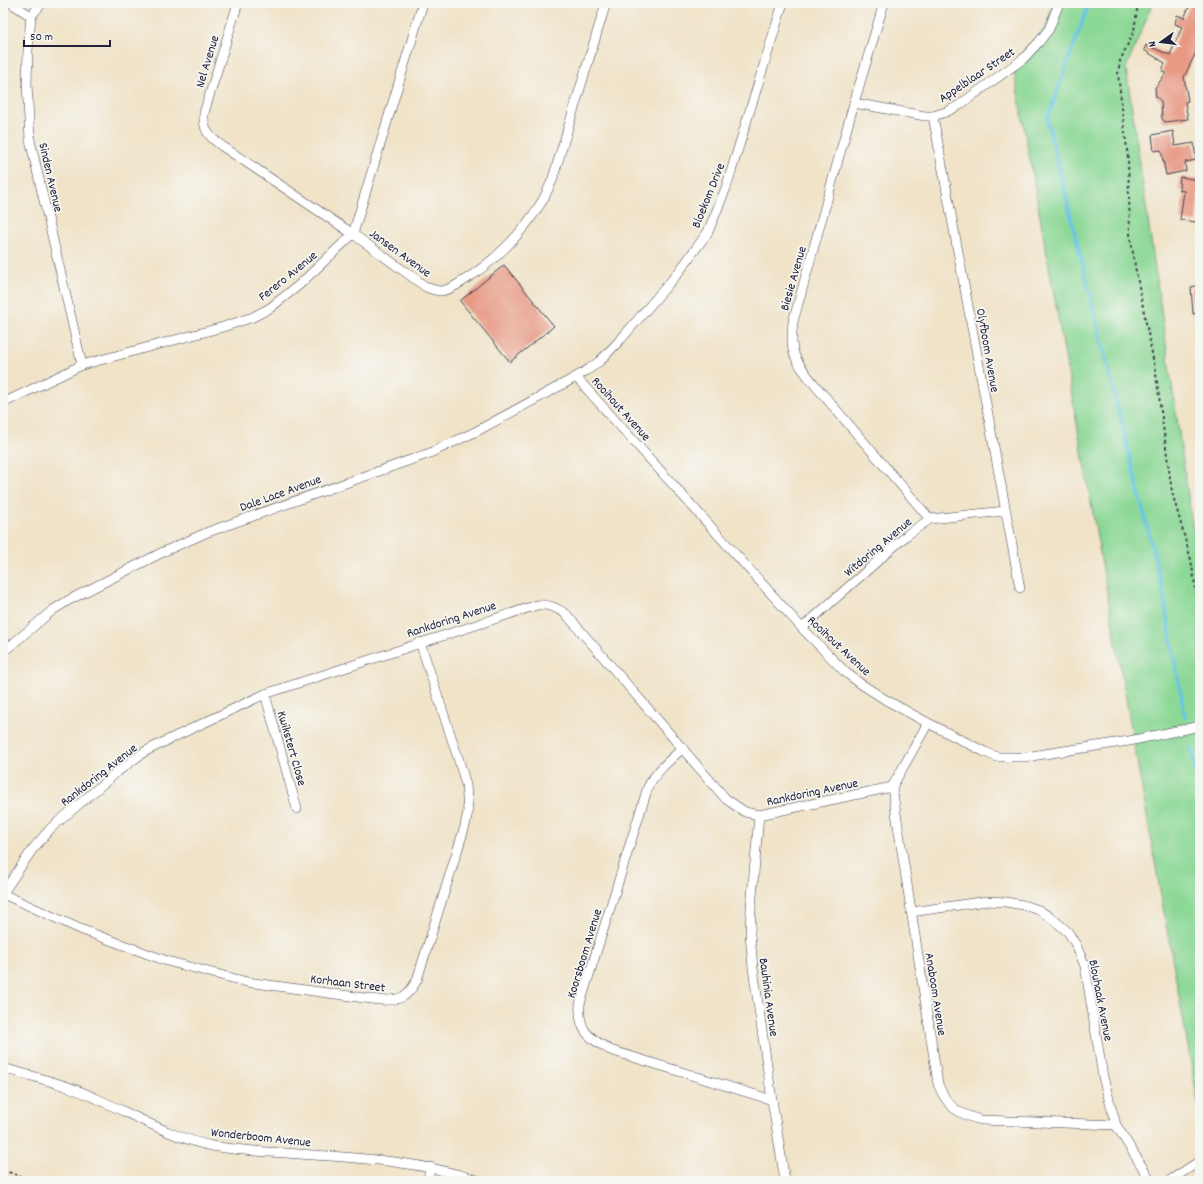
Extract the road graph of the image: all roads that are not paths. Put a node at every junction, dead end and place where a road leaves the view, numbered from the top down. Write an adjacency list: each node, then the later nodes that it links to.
1 (11, 3): 9 (street)
2 (42, 3): 9 (street)
3 (238, 3): 12 (street, Nel Avenue)
4 (422, 3): 13 (street, Ferero Avenue)
5 (606, 3): 13 (street, Jansen Avenue)
6 (783, 3): 15 (street, Bloekom Drive)
7 (884, 3): 10 (street, Biesie Avenue)
8 (1059, 3): 11 (street, Appelblaar Street)
9 (31, 16): 14 (street, Sinden Avenue)
10 (854, 103): 11 (street, Appelblaar Street); 18 (street, Biesie Avenue)
11 (934, 116): 17 (street, Olyfboom Avenue)
12 (205, 127): 13 (street, Jansen Avenue)
13 (353, 234): 14 (street, Ferero Avenue)
14 (82, 364): 16 (street, Ferero Avenue)
15 (576, 376): 20 (street, Rooihout Avenue); 22 (street, Dale Lace Avenue)
16 (3, 403)
17 (1005, 510): 18 (street, Witdoring Avenue); 19 (street, Olyfboom Avenue)
18 (930, 519): 20 (street, Witdoring Avenue)
19 (1020, 588)
20 (802, 628): 24 (street, Rooihout Avenue)
21 (420, 642): 23 (street, Rankdoring Avenue); 26 (street, Rankdoring Avenue); 30 (street, Korhaan Street)
22 (3, 652)
23 (265, 694): 28 (street, Kwikstert Close); 30 (street, Rankdoring Avenue)
24 (928, 723): 25 (street, Rooihout Avenue); 27 (street)
25 (1200, 726)
26 (683, 748): 29 (street, Rankdoring Avenue); 33 (street, Koorsboom Avenue)
27 (892, 787): 29 (street, Rankdoring Avenue); 31 (street, Anaboom Avenue)
28 (297, 809)
29 (759, 815): 33 (street, Bauhinia Avenue)
30 (3, 893)
31 (911, 912): 34 (street, Blouhaak Avenue); 34 (street, Anaboom Avenue)
32 (3, 1068): 36 (street, Wonderboom Avenue)
33 (772, 1100): 39 (street, Bauhinia Avenue)
34 (1116, 1126): 40 (street, Blouhaak Avenue)
35 (1200, 1161): 41 (street)
36 (431, 1167): 37 (street); 38 (street, Wonderboom Avenue)
37 (427, 1181)
38 (480, 1181)
39 (785, 1181)
40 (1151, 1181)
41 (1169, 1181)

